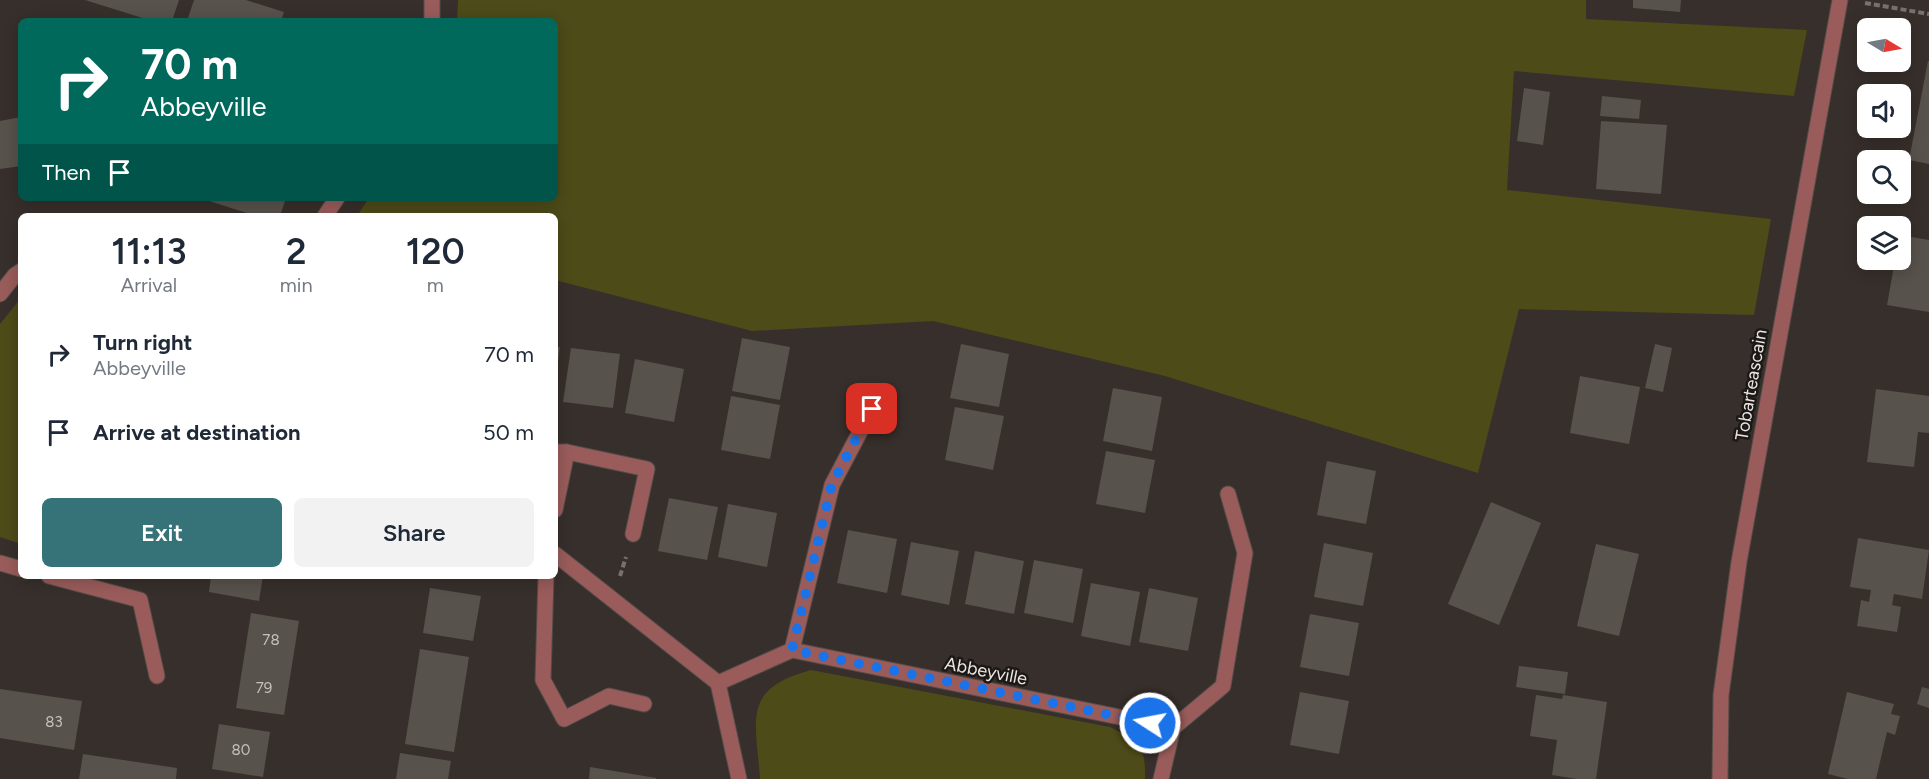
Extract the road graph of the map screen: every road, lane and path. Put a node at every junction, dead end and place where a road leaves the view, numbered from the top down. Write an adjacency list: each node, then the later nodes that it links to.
1 (432, 0): 5 (street)
2 (1840, 0): 26 (street, Tobarteascain)
3 (1859, 2): 4 (path)
4 (1929, 14)
5 (432, 18)
6 (18, 273): 7 (street)
7 (0, 294)
8 (872, 409): 19 (street)
9 (561, 452): 10 (street); 12 (street)
10 (558, 481)
11 (1228, 494): 23 (street)
12 (633, 534): 18 (path)
13 (558, 556): 18 (street)
14 (0, 563): 15 (street)
15 (18, 568)
16 (60, 579): 20 (street)
17 (546, 579): 22 (street)
18 (613, 600): 21 (street)
19 (792, 650): 21 (street); 23 (street, Abbeyville)
20 (157, 676)
21 (718, 683): 24 (street)
22 (644, 704)
23 (1173, 728): 25 (street)
24 (739, 779)
25 (1161, 779)
26 (1720, 779)

